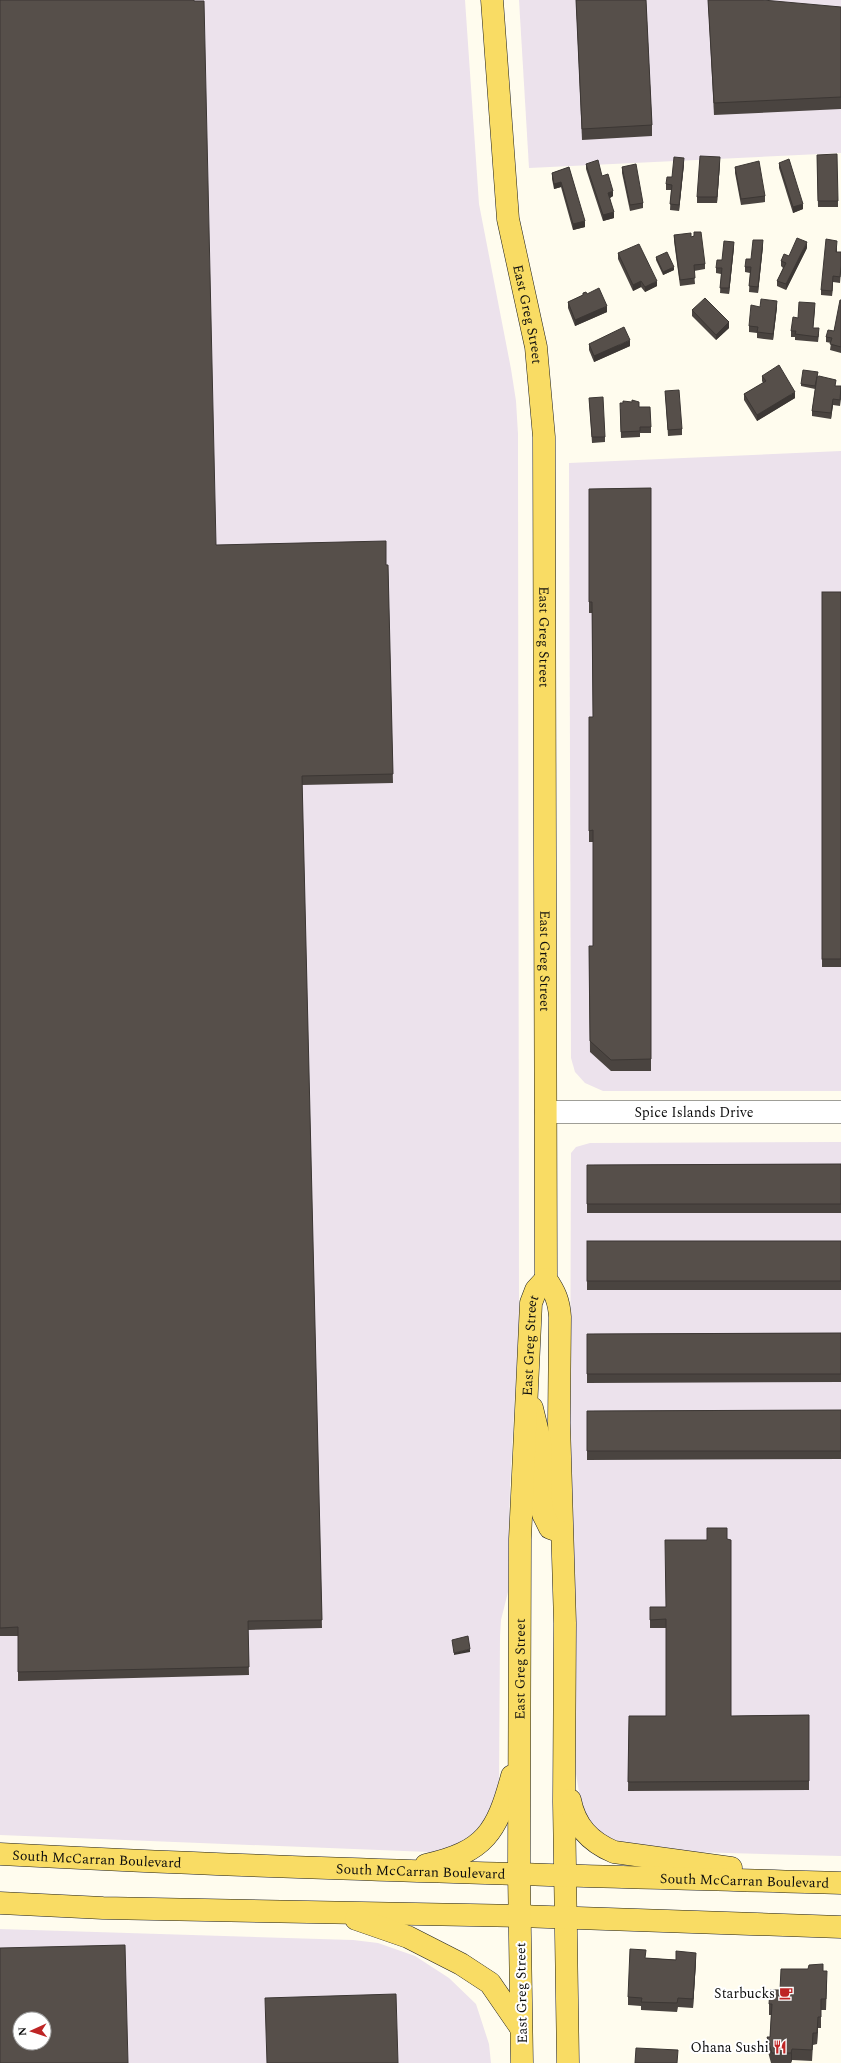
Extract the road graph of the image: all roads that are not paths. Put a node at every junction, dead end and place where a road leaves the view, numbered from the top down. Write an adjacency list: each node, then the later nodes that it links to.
1 (492, 0): 2 (main road, East Greg Street)
2 (546, 1112): 3 (street, Spice Islands Drive); 4 (main road, East Greg Street)
3 (841, 1112)
4 (546, 1279): 5 (main road, East Greg Street); 6 (main road, East Greg Street)
5 (526, 1386): 6 (main road); 7 (main road, East Greg Street)
6 (561, 1532): 8 (main road, East Greg Street)
7 (519, 1748): 10 (main road); 11 (main road, East Greg Street)
8 (565, 1749): 12 (main road, East Greg Street); 13 (main road)
9 (0, 1854): 10 (main road, South McCarran Boulevard)
10 (395, 1871): 11 (main road, South McCarran Boulevard)
11 (519, 1874): 12 (main road, South McCarran Boulevard); 16 (main road, East Greg Street)
12 (566, 1876): 13 (main road, South McCarran Boulevard); 17 (main road, East Greg Street)
13 (841, 1882)
14 (0, 1904): 15 (main road)
15 (338, 1912): 16 (main road); 19 (main road)
16 (519, 1916): 17 (main road); 19 (main road, East Greg Street)
17 (566, 1918): 18 (main road); 21 (main road, East Greg Street)
18 (841, 1927)
19 (521, 2028): 20 (main road, East Greg Street)
20 (522, 2063)
21 (568, 2063)

